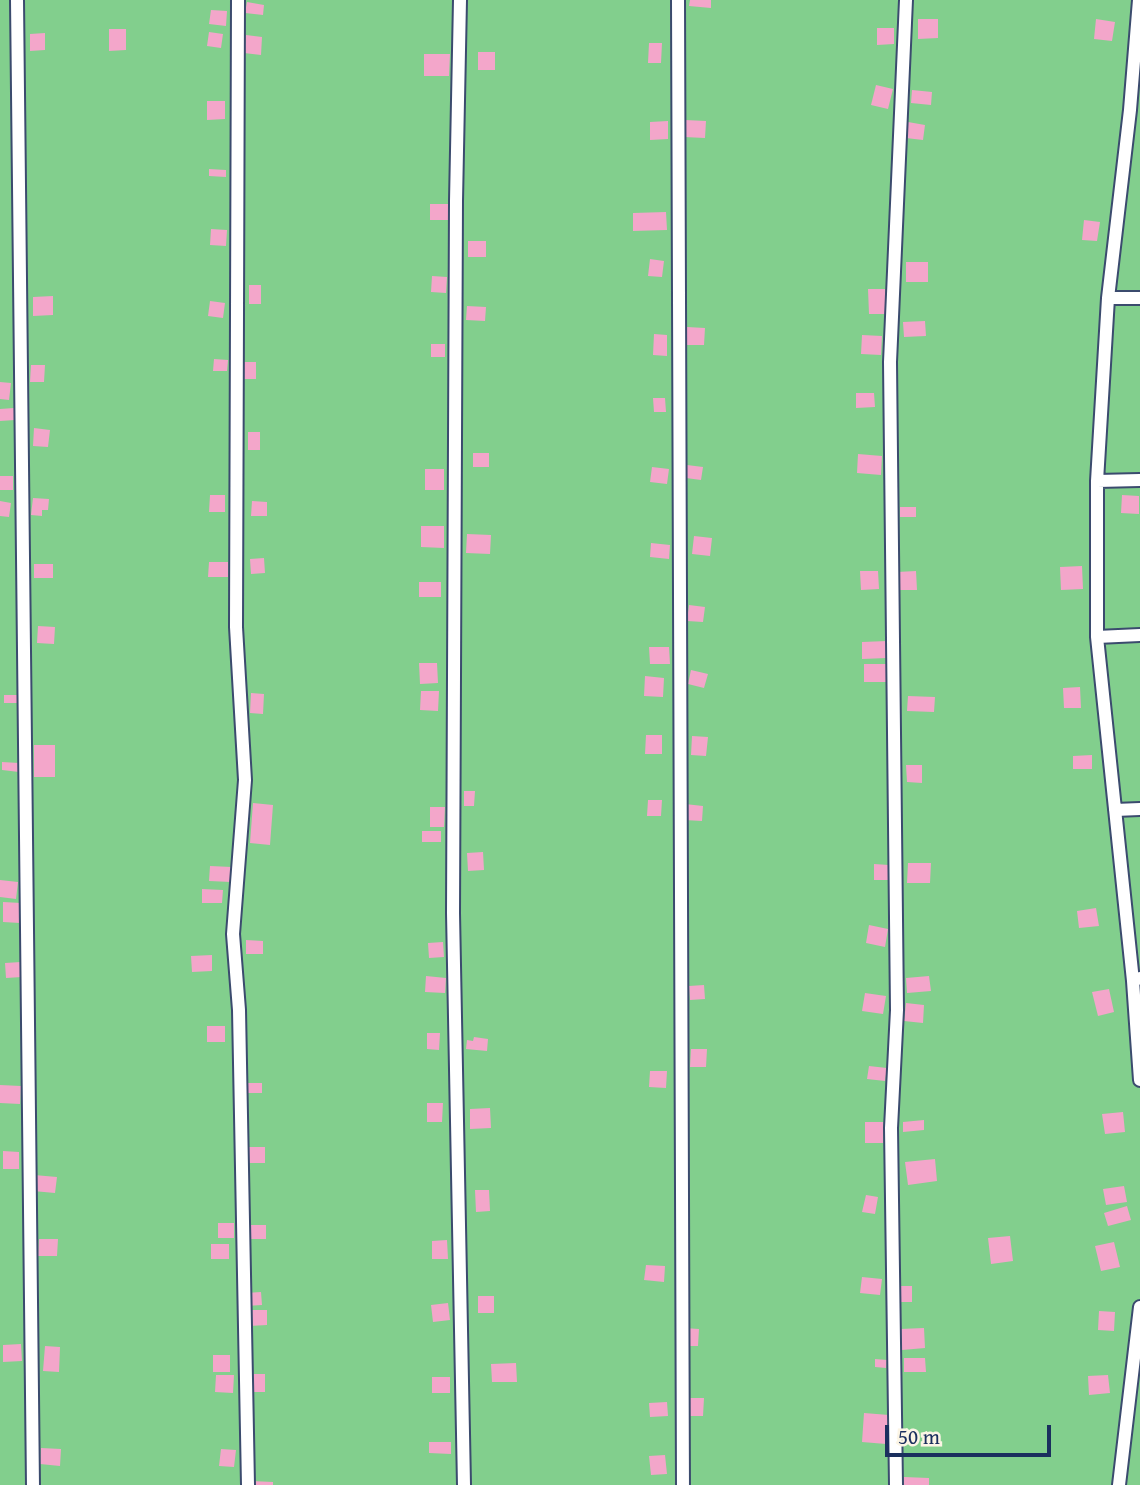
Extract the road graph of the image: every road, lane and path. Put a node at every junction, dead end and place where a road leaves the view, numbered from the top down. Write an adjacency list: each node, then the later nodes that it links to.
1 (17, 0): 19 (lane)
2 (238, 0): 20 (lane)
3 (460, 0): 21 (lane)
4 (678, 0): 22 (lane)
5 (905, 0): 23 (lane)
6 (1139, 0): 7 (lane)
7 (1135, 110): 9 (lane)
8 (1140, 298): 9 (lane)
9 (1108, 299): 11 (lane)
10 (1140, 480): 11 (lane)
11 (1097, 481): 13 (lane)
12 (1140, 635): 13 (lane)
13 (1097, 637): 15 (lane)
14 (1140, 808): 15 (lane)
15 (1115, 810): 16 (lane)
16 (1136, 979): 17 (lane)
17 (1140, 1080)
18 (1140, 1307): 24 (lane)
19 (33, 1485)
20 (248, 1485)
21 (464, 1485)
22 (683, 1485)
23 (897, 1485)
24 (1119, 1485)

